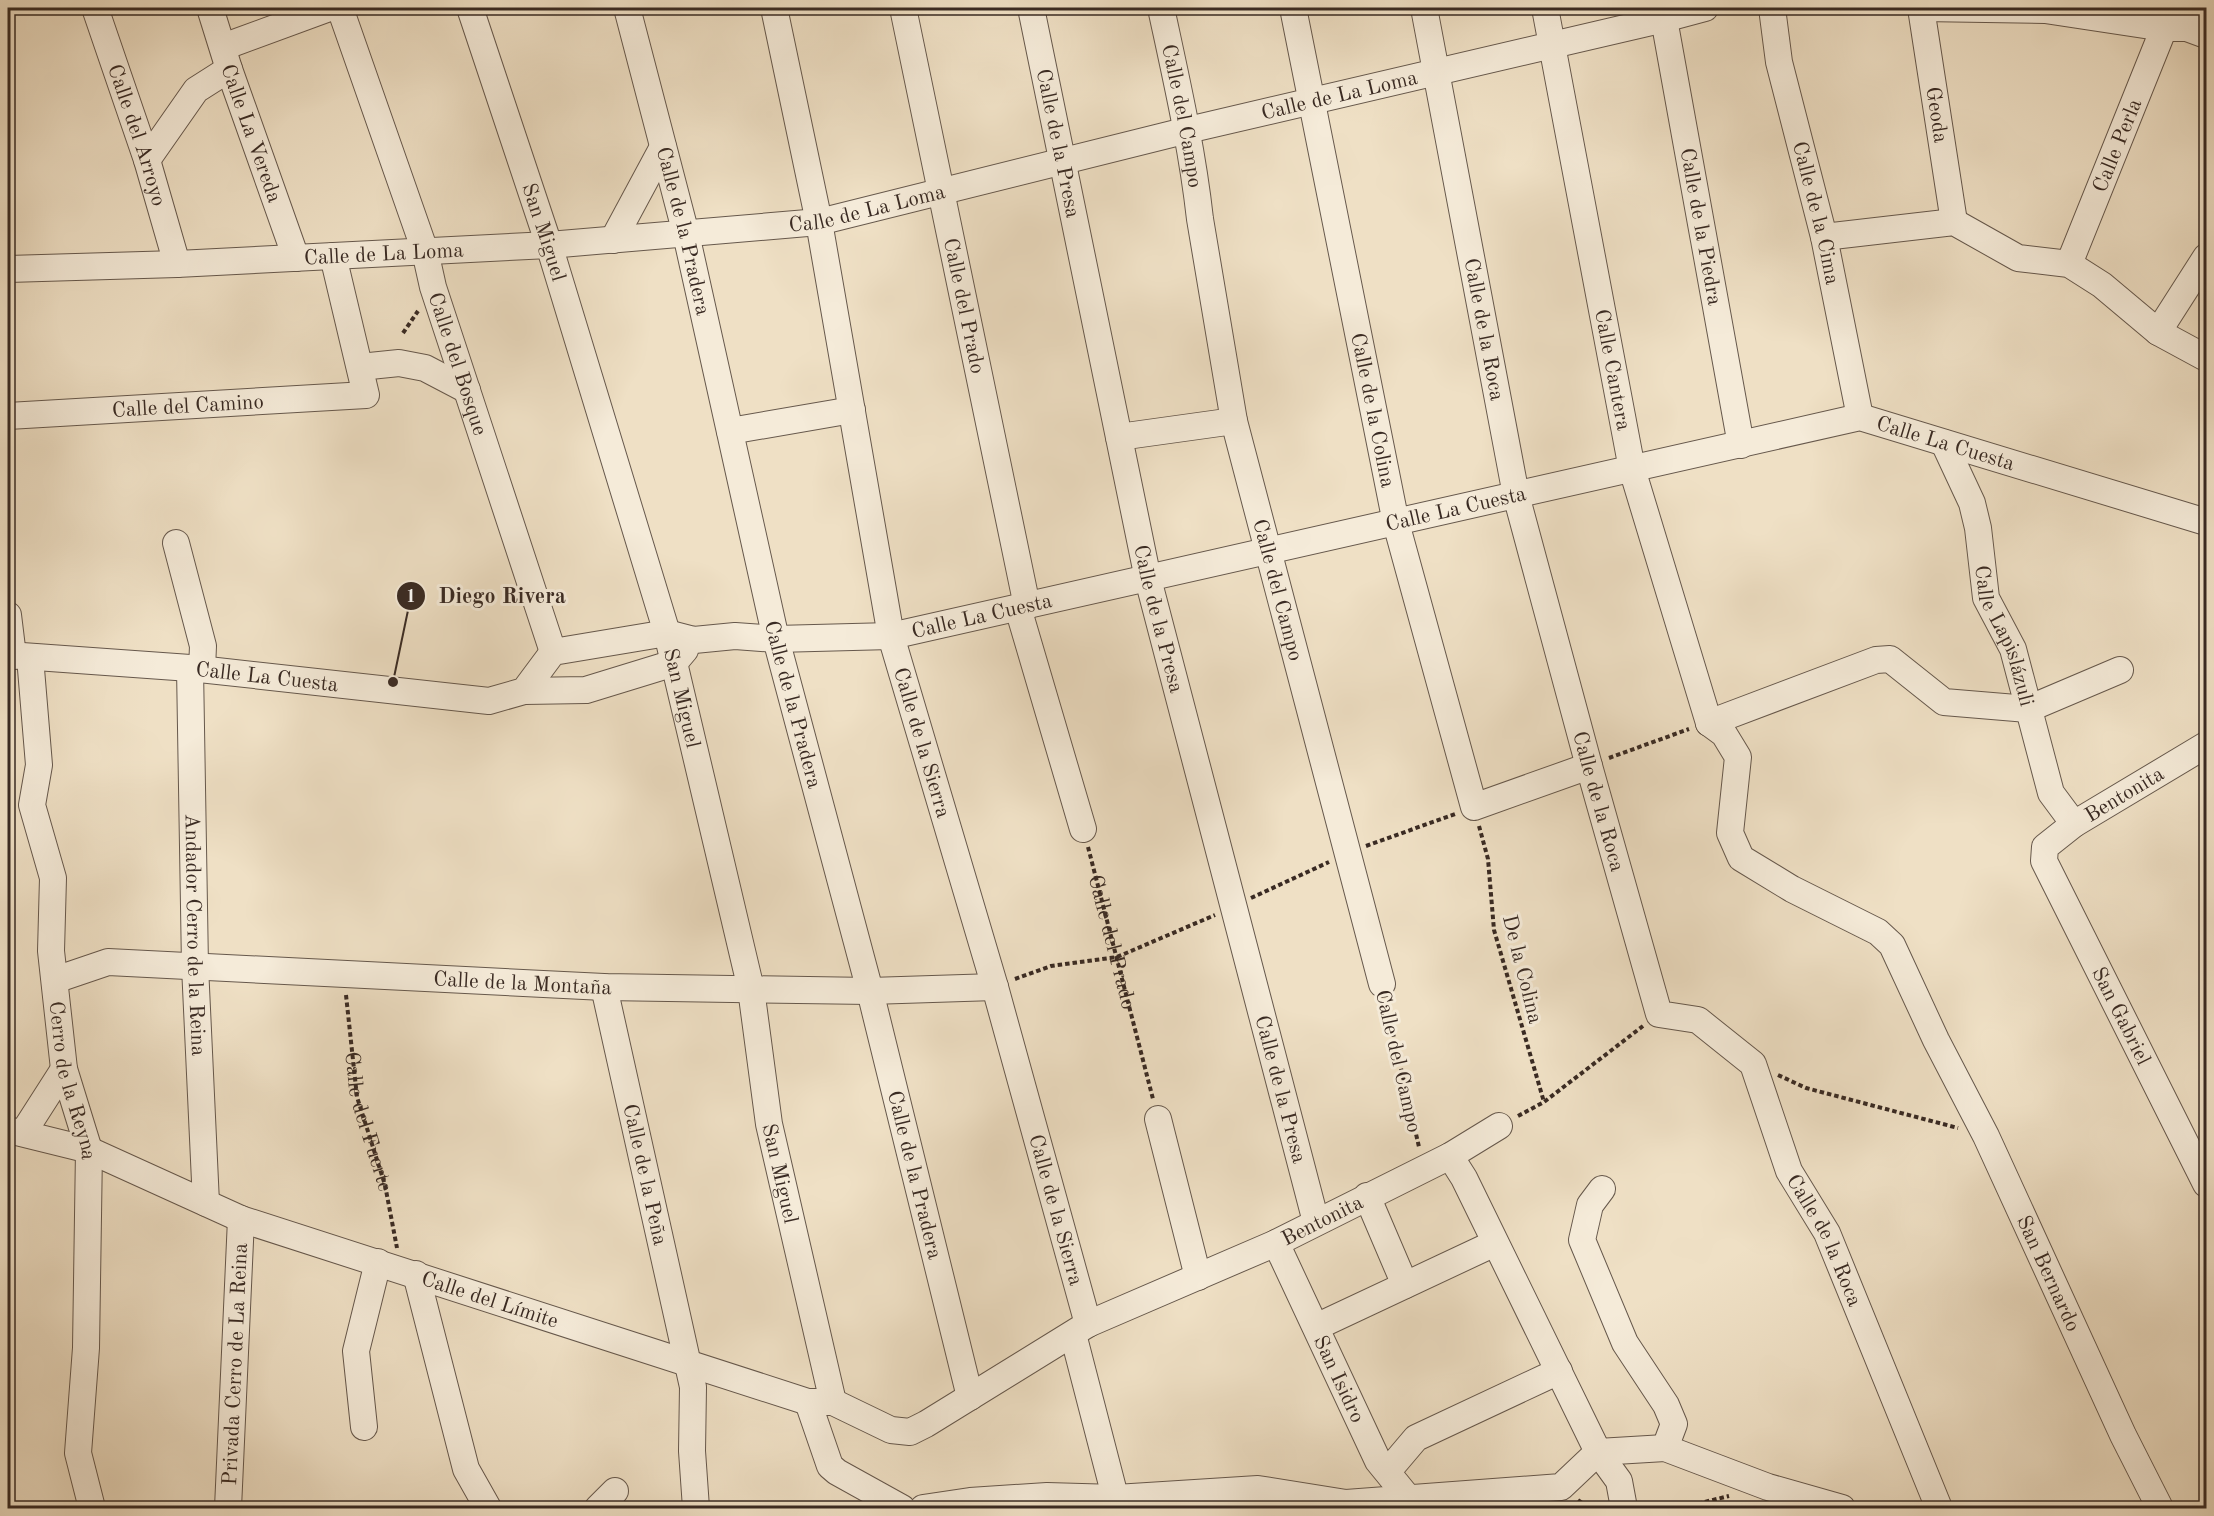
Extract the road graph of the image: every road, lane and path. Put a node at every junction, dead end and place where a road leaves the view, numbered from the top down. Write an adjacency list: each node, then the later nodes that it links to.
1 (95, 8): 25 (street, Calle del Arroyo)
2 (210, 8): 20 (street, Calle La Vereda)
3 (329, 8): 20 (street)
4 (340, 8): 34 (street, Calle del Bosque)
5 (470, 8): 33 (street, San Miguel)
6 (627, 8): 24 (street, Calle de la Pradera)
7 (774, 8): 28 (street, Calle de la Sierra)
8 (903, 8): 27 (street, Calle del Prado)
9 (1031, 8): 26 (street, Calle de la Presa)
10 (1161, 8): 23 (street, Calle del Campo)
11 (1293, 8): 22 (street, Calle de la Colina)
12 (1424, 8): 21 (street, Calle de la Roca)
13 (1545, 8): 19 (street, Calle Cantera)
14 (1705, 8): 17 (street, Calle de La Loma)
15 (1772, 8): 31 (street, Calle de la Cima)
16 (1921, 8): 18 (street); 29 (street, Geoda)
17 (1663, 14): 19 (street, Calle de La Loma); 52 (street, Calle de la Piedra)
18 (2188, 25): 39 (street, Calle Perla)
19 (1552, 45): 21 (street, Calle de La Loma); 53 (street, Calle Cantera)
20 (226, 58): 25 (street); 37 (street, Calle La Vereda)
21 (1437, 72): 22 (street, Calle de La Loma); 54 (street, Calle de la Roca)
22 (1312, 101): 23 (street, Calle de La Loma); 56 (street, Calle de la Colina)
23 (1188, 130): 26 (street, Calle de La Loma); 48 (street, Calle del Campo)
24 (663, 147): 30 (street, Calle de la Pradera); 32 (street)
25 (147, 160): 38 (street, Calle del Arroyo)
26 (1063, 160): 27 (street, Calle de La Loma); 50 (street, Calle de la Presa)
27 (941, 191): 28 (street, Calle de La Loma); 60 (street, Calle del Prado)
28 (819, 222): 30 (street, Calle de La Loma); 45 (street, Calle de la Sierra)
29 (1954, 222): 31 (street); 39 (street)
30 (686, 234): 32 (street, Calle de La Loma); 49 (street, Calle de la Pradera)
31 (1824, 237): 47 (street, Calle de la Cima)
32 (613, 240): 33 (street, Calle de La Loma)
33 (549, 245): 34 (street, Calle de La Loma); 62 (street, San Miguel)
34 (425, 251): 35 (street, Calle de La Loma); 44 (street, Calle del Bosque)
35 (333, 256): 37 (street, Calle de La Loma); 43 (street)
36 (2206, 257): 41 (street)
37 (296, 258): 38 (street, Calle de La Loma)
38 (177, 264): 40 (street, Calle de La Loma)
39 (2069, 264): 41 (street)
40 (8, 269)
41 (2158, 332): 42 (street)
42 (2206, 358)
43 (360, 367): 44 (street); 46 (street, Calle del Camino)
44 (467, 390): 66 (street, Calle del Bosque)
45 (852, 410): 49 (street); 63 (street, Calle de la Sierra)
46 (8, 416)
47 (1860, 417): 51 (street, Calle La Cuesta); 52 (street, Calle La Cuesta)
48 (1234, 421): 50 (street); 58 (street, Calle del Campo)
49 (730, 431): 64 (street, Calle de la Pradera)
50 (1119, 437): 59 (street, Calle de la Presa)
51 (1944, 443): 55 (street, Calle La Cuesta); 72 (street, Calle Lapislázuli)
52 (1741, 445): 53 (street, Calle La Cuesta)
53 (1632, 469): 54 (street, Calle La Cuesta); 73 (street, Calle Cantera)
54 (1516, 495): 56 (street, Calle La Cuesta); 75 (street, Calle de la Roca)
55 (2206, 522)
56 (1396, 523): 58 (street, Calle La Cuesta); 76 (street, Calle de la Colina)
57 (176, 543): 69 (street, Andador Cerro de la Reina)
58 (1268, 552): 59 (street, Calle La Cuesta); 83 (street, Calle del Campo)
59 (1148, 579): 60 (street, Calle La Cuesta); 104 (street, Calle de la Presa)
60 (1023, 607): 63 (street, Calle La Cuesta); 78 (street, Calle del Prado)
61 (8, 615): 67 (street, Cerro de la Reyna)
62 (667, 633): 65 (street, Calle La Cuesta); 66 (street, Calle La Cuesta); 68 (street, San Miguel)
63 (891, 636): 64 (street, Calle La Cuesta); 85 (street, Calle de la Sierra)
64 (776, 639): 65 (street, Calle La Cuesta); 87 (street, Calle de la Pradera)
65 (694, 640): 68 (street)
66 (553, 652): 71 (street)
67 (17, 656): 69 (street, Calle La Cuesta); 82 (street, Cerro de la Reyna)
68 (674, 663): 71 (street, Calle La Cuesta); 86 (street, San Miguel)
69 (196, 669): 71 (street, Calle La Cuesta); 80 (street, Andador Cerro de la Reina)
70 (2120, 670): 72 (street)
71 (524, 691)
72 (2028, 709): 73 (street); 77 (street, Calle Lapislázuli)
73 (1709, 723): 75 (path); 95 (street, San Bernardo)
74 (2206, 745): 77 (street, Bentonita)
75 (1588, 766): 76 (street); 88 (street, Calle de la Roca)
76 (1474, 807): 91 (path, De la Colina)
77 (2073, 824): 79 (street, Bentonita)
78 (1083, 829): 92 (path, Calle del Prado)
79 (2045, 847): 99 (street, San Gabriel)
80 (195, 966): 81 (street, Calle de la Montaña); 82 (street, Calle de la Montaña); 102 (street, Andador Cerro de la Reina)
81 (344, 973): 84 (street, Calle de la Montaña); 107 (path, Calle del Fuerte)
82 (55, 980): 90 (street, Cerro de la Reyna)
83 (1382, 984): 98 (path, Calle del Campo)
84 (604, 987): 86 (street, Calle de la Montaña); 112 (street, Calle de la Peña)
85 (995, 987): 87 (street, Calle de la Montaña); 111 (street, Calle de la Sierra)
86 (751, 989): 87 (street, Calle de la Montaña); 116 (street, San Miguel)
87 (870, 991): 114 (street, Calle de la Pradera)
88 (1659, 1014): 89 (street); 91 (path)
89 (1753, 1064): 95 (path); 136 (street, Calle de la Roca)
90 (64, 1069): 94 (street); 96 (street, Cerro de la Reyna)
91 (1544, 1102): 93 (path)
92 (1158, 1119): 108 (street)
93 (1499, 1126): 97 (street, Bentonita)
94 (15, 1132): 96 (street, Calle del Límite)
95 (1986, 1136): 137 (street, San Bernardo)
96 (89, 1150): 102 (street, Calle del Límite); 127 (street, Cerro de la Reyna)
97 (1450, 1156): 98 (street, Bentonita); 106 (street)
98 (1423, 1168): 101 (street, Bentonita)
99 (2206, 1184)
100 (1602, 1189): 118 (street)
101 (1367, 1196): 104 (street, Bentonita); 109 (street)
102 (206, 1203): 103 (street, Calle del Límite)
103 (241, 1219): 107 (street, Calle del Límite); 128 (street, Privada Cerro de La Reina)
104 (1316, 1222): 105 (street, Bentonita)
105 (1276, 1243): 108 (street, Bentonita); 110 (street, San Isidro)
106 (1495, 1243): 109 (street); 113 (street)
107 (398, 1268): 112 (street, Calle del Límite); 117 (street); 129 (street)
108 (1198, 1277): 111 (street, Bentonita)
109 (1406, 1285): 110 (street)
110 (1316, 1327): 120 (street, San Isidro)
111 (1081, 1329): 114 (street, Bentonita); 123 (street, Calle de la Sierra)
112 (687, 1363): 115 (street, Calle del Límite); 130 (street, Calle de la Peña)
113 (1559, 1371): 119 (street); 120 (street)
114 (970, 1397): 116 (street, Calle del Límite)
115 (808, 1402): 116 (street, Calle del Límite); 131 (street)
116 (833, 1402)
117 (364, 1427)
118 (1665, 1448): 119 (street); 135 (street)
119 (1598, 1452): 125 (street); 133 (street)
120 (1383, 1466): 124 (street); 125 (street, San Isidro)
121 (1731, 1496): 134 (path)
122 (1260, 1499): 123 (street); 124 (street)
123 (1117, 1503): 126 (street)
124 (1346, 1503): 125 (street)
125 (1410, 1504)
126 (971, 1505): 132 (street)
127 (92, 1509)
128 (228, 1509)
129 (488, 1509)
130 (696, 1509)
131 (902, 1509)
132 (923, 1509)
133 (1624, 1509)
134 (1668, 1509)
135 (1842, 1509)
136 (1939, 1509)
137 (2160, 1509)

